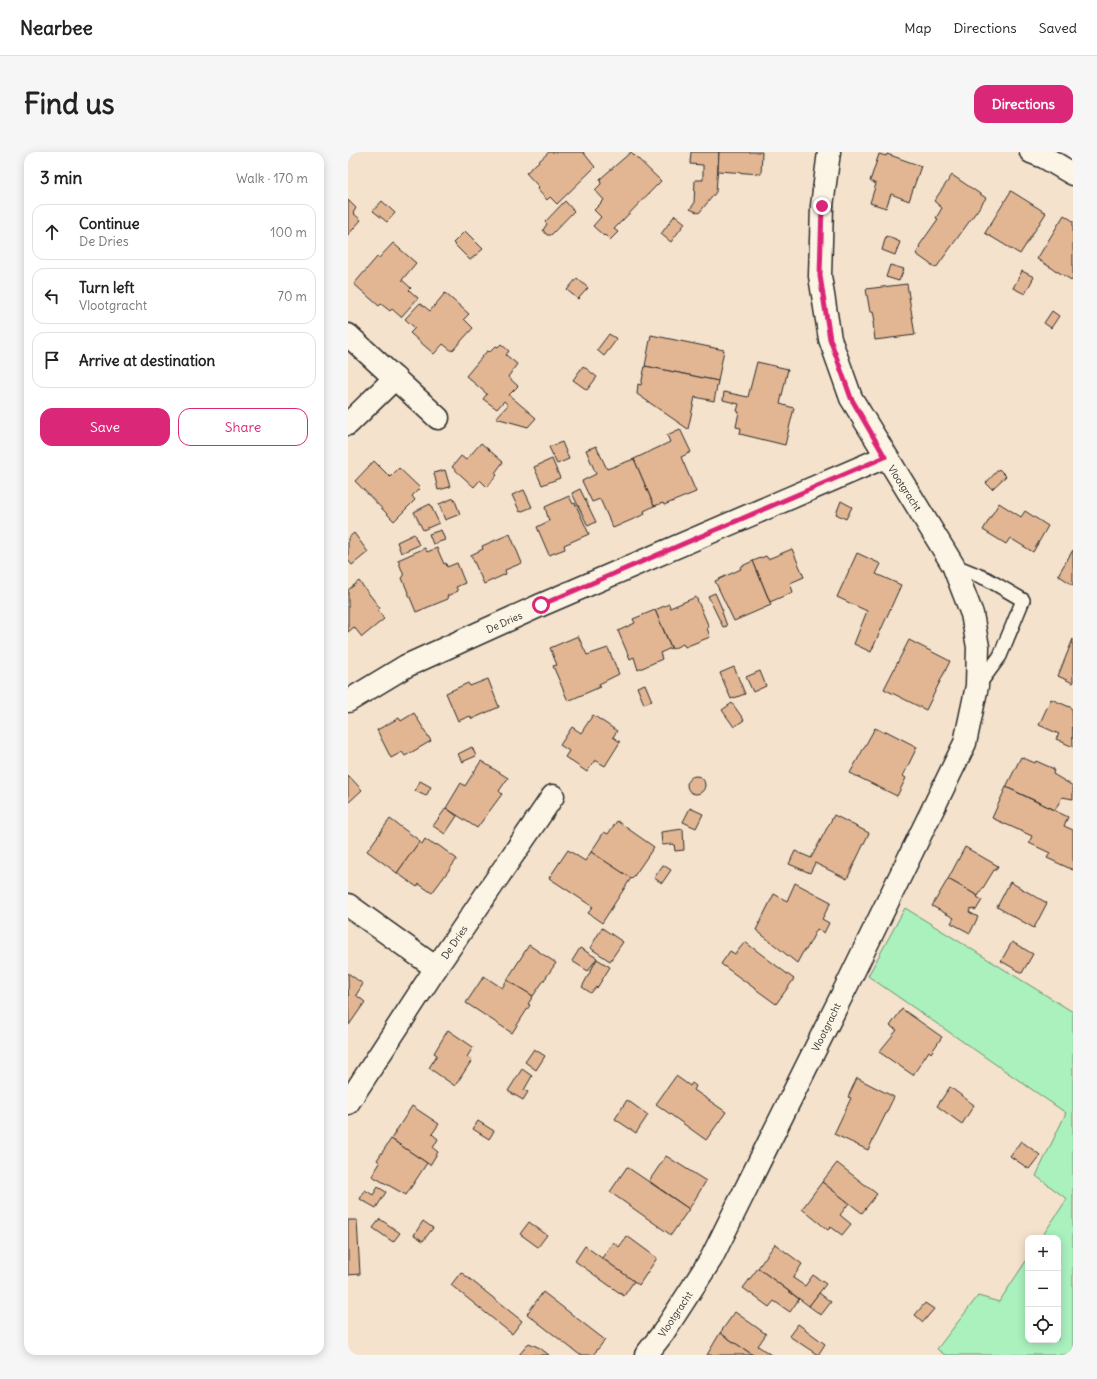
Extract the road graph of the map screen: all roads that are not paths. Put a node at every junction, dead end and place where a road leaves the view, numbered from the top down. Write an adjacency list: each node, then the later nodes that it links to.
1 (829, 152): 8 (street, Vlootgracht)
2 (1031, 152): 3 (street)
3 (1073, 174)
4 (348, 335): 5 (street)
5 (395, 378): 6 (street); 7 (street)
6 (438, 418)
7 (348, 424)
8 (885, 457): 9 (street, Vlootgracht); 11 (street, De Dries)
9 (952, 565): 10 (street, Vlootgracht); 10 (lane, Vlootgracht)
10 (977, 686): 16 (street, Vlootgracht)
11 (348, 702)
12 (553, 796): 14 (street, De Dries)
13 (348, 905): 14 (street, De Dries)
14 (436, 968): 15 (street, De Dries)
15 (348, 1103)
16 (646, 1355)

